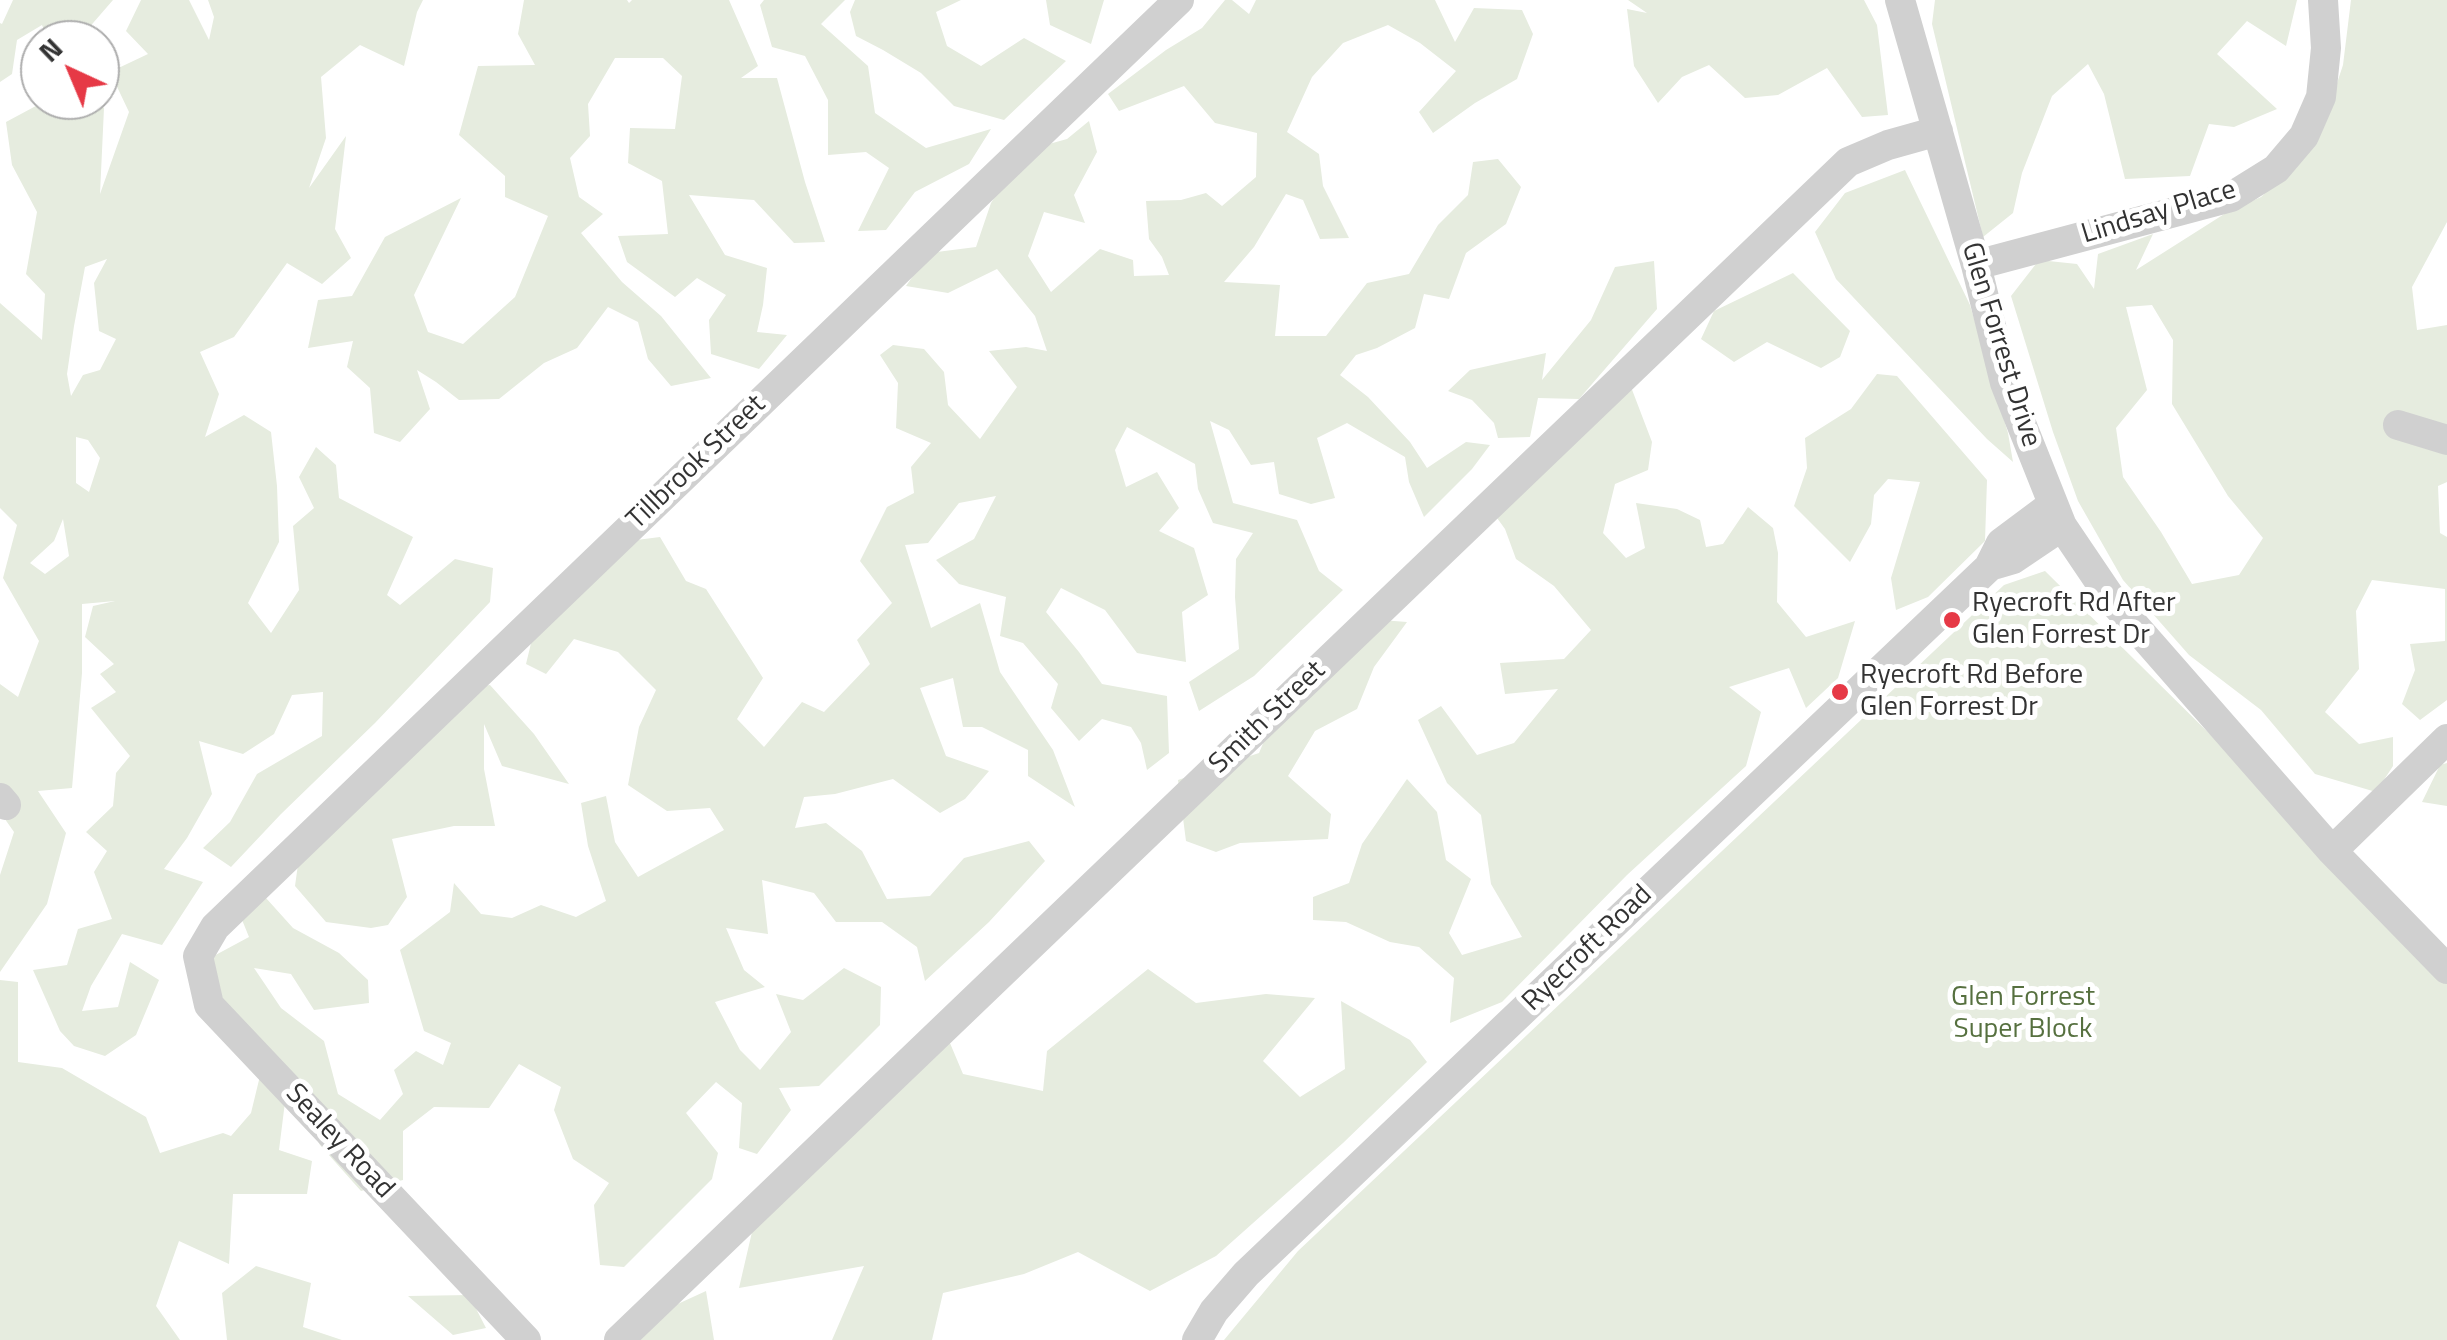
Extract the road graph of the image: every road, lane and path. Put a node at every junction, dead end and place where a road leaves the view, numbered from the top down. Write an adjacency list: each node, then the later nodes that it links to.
1 (1179, 0): 11 (street, Tillbrook Street)
2 (1900, 0): 4 (street, Glen Forrest Drive)
3 (2323, 0): 5 (street, Lindsay Place)
4 (1938, 131): 5 (street, Glen Forrest Drive); 14 (street, Smith Street)
5 (1976, 265): 8 (street, Glen Forrest Drive)
6 (2398, 424): 7 (street)
7 (2447, 440)
8 (2057, 516): 10 (street, Glen Forrest Drive); 15 (street, Ryecroft Road)
9 (2447, 740): 10 (street)
10 (2332, 851): 12 (street, Glen Forrest Drive)
11 (215, 927): 13 (street, Sealey Road)
12 (2447, 969)
13 (526, 1340)
14 (619, 1340)
15 (1196, 1340)

